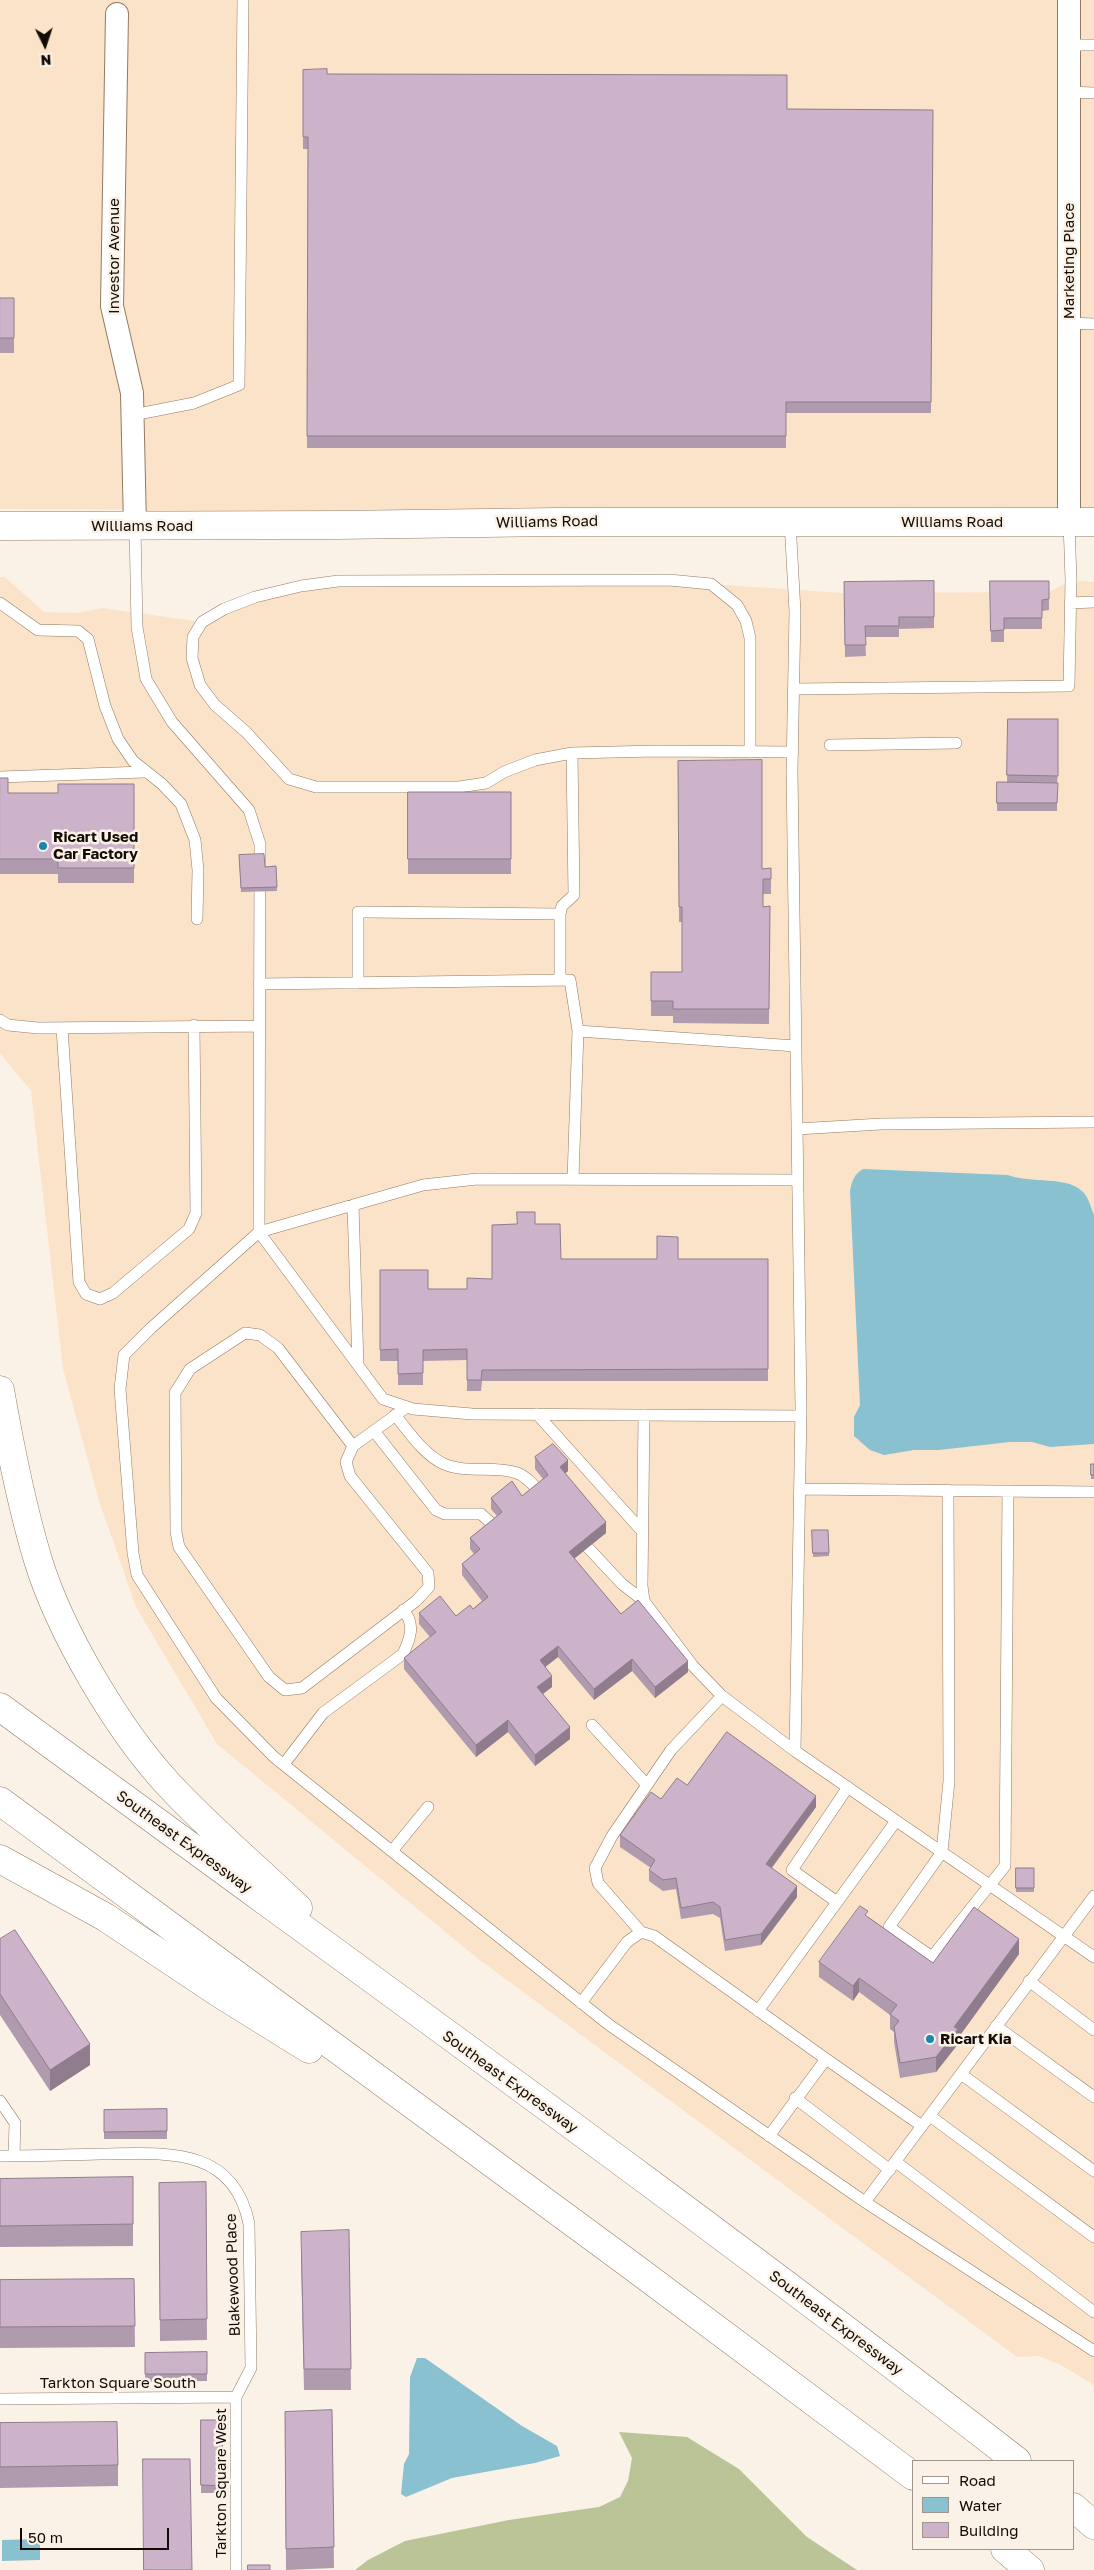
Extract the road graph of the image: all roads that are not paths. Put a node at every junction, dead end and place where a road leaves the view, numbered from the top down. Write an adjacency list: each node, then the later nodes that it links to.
1 (243, 0): 10 (lane)
2 (1069, 0): 4 (street, Marketing Place)
3 (117, 14): 10 (street, Investor Avenue)
4 (1069, 45): 5 (lane); 6 (street, Marketing Place)
5 (1094, 45)
6 (1069, 92): 7 (lane); 8 (street, Marketing Place)
7 (1094, 93)
8 (1069, 323): 9 (lane); 12 (street, Marketing Place)
9 (1094, 324)
10 (133, 415): 14 (street, Investor Avenue)
11 (790, 521): 12 (main road, Williams Road); 14 (main road, Williams Road); 18 (lane)
12 (1081, 522): 17 (lane)
13 (0, 526): 14 (main road, Williams Road)
14 (135, 526): 30 (lane)
15 (0, 602): 24 (lane)
16 (1094, 602): 17 (lane)
17 (1070, 603): 18 (lane)
18 (795, 689): 22 (lane)
19 (956, 744): 20 (lane)
20 (830, 745)
21 (750, 752): 22 (lane); 23 (lane); 23 (lane)
22 (793, 752): 36 (lane)
23 (572, 753): 26 (lane)
24 (144, 772): 25 (lane); 27 (lane)
25 (0, 777)
26 (560, 914): 28 (lane); 29 (lane)
27 (197, 919)
28 (560, 980): 29 (lane); 35 (lane)
29 (358, 983): 30 (lane)
30 (259, 984): 33 (lane)
31 (0, 1020): 34 (lane)
32 (194, 1025): 33 (lane); 34 (lane); 34 (lane)
33 (259, 1026): 42 (lane)
34 (62, 1028)
35 (578, 1032): 36 (lane); 39 (lane)
36 (796, 1046): 38 (lane)
37 (1094, 1122): 38 (lane)
38 (797, 1129): 40 (lane)
39 (573, 1179): 40 (lane); 41 (lane)
40 (798, 1180): 49 (lane)
41 (353, 1205): 42 (lane); 43 (lane)
42 (258, 1232): 43 (lane); 66 (lane)
43 (358, 1365): 45 (lane)
44 (0, 1390): 81 (main road)
45 (407, 1407): 46 (lane); 47 (lane)
46 (536, 1414): 48 (lane); 59 (lane)
47 (395, 1415): 50 (lane); 56 (lane)
48 (644, 1415): 49 (lane); 59 (lane)
49 (801, 1416): 52 (lane)
50 (374, 1431): 51 (lane); 57 (lane)
51 (353, 1446): 61 (lane); 61 (lane)
52 (800, 1489): 53 (lane); 65 (lane)
53 (948, 1490): 54 (lane); 73 (lane)
54 (1008, 1491): 55 (lane); 75 (lane)
55 (1094, 1491)
56 (550, 1504)
57 (491, 1523)
58 (569, 1526): 60 (lane)
59 (642, 1532): 60 (lane)
60 (644, 1601): 62 (lane)
61 (404, 1610): 66 (lane)
62 (722, 1696): 65 (lane); 67 (lane)
63 (0, 1707): 81 (main road, Southeast Expressway)
64 (592, 1724): 67 (lane)
65 (795, 1751): 68 (lane)
66 (284, 1764): 72 (lane)
67 (647, 1785): 78 (lane)
68 (848, 1787): 71 (lane); 77 (lane)
69 (0, 1801): 92 (main road)
70 (428, 1807): 72 (lane)
71 (896, 1822): 73 (lane); 77 (lane)
72 (392, 1851): 83 (lane)
73 (942, 1852): 75 (lane); 75 (lane)
74 (0, 1859): 92 (main road)
75 (990, 1886): 79 (lane)
76 (1094, 1896): 79 (lane)
77 (837, 1902): 84 (lane)
78 (641, 1932): 83 (lane); 84 (lane)
79 (1063, 1935): 80 (lane); 82 (lane)
80 (1094, 1957)
81 (366, 1976): 106 (main road, Southeast Expressway)
82 (1029, 1981): 85 (lane); 86 (lane)
83 (581, 2003): 95 (lane)
84 (758, 2011): 87 (lane)
85 (996, 2026): 88 (lane); 89 (lane)
86 (1094, 2030)
87 (826, 2059): 90 (lane); 94 (lane)
88 (961, 2074): 93 (lane); 99 (lane)
89 (1094, 2097)
90 (796, 2098): 95 (lane); 98 (lane)
91 (0, 2101): 97 (lane)
92 (409, 2102): 107 (main road)
93 (930, 2116): 94 (lane); 101 (lane)
94 (922, 2126): 98 (lane)
95 (769, 2136): 100 (lane)
96 (0, 2156): 97 (lane, Blakewood Place)
97 (14, 2156): 104 (lane, Blakewood Place)
98 (893, 2166): 100 (lane); 102 (lane)
99 (1094, 2171)
100 (864, 2202): 103 (lane)
101 (1094, 2237)
102 (1094, 2312)
103 (1094, 2351)
104 (236, 2397): 105 (lane, Tarkton Square South); 111 (lane, Tarkton Square West)
105 (0, 2399)
106 (1016, 2460)
107 (912, 2475)
108 (1074, 2508): 109 (main road)
109 (1094, 2525)
110 (1006, 2550): 112 (main road)
111 (236, 2570)
112 (1030, 2570)

